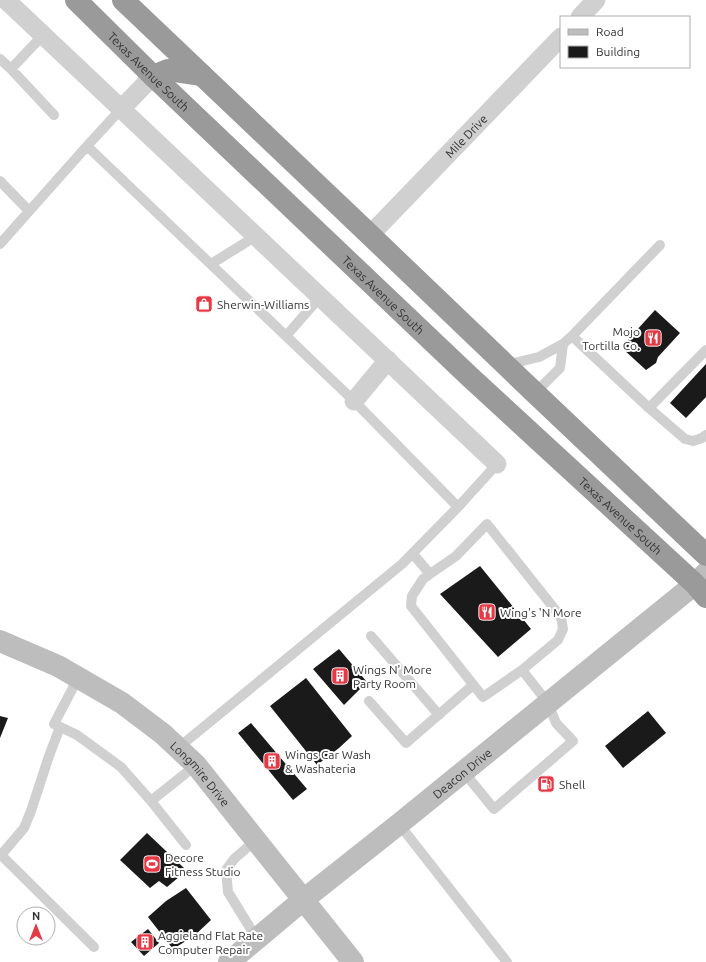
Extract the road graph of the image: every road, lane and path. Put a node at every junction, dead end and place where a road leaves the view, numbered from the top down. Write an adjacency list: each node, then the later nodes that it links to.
1 (6, 0): 6 (street)
2 (76, 0): 10 (highway, Texas Avenue South)
3 (123, 0): 11 (highway)
4 (596, 0): 5 (street)
5 (581, 16)
6 (43, 35): 9 (lane); 12 (street)
7 (560, 38): 17 (street, Mile Drive)
8 (0, 59): 9 (lane)
9 (11, 69): 13 (lane)
10 (153, 76): 11 (highway); 12 (street); 29 (highway, Texas Avenue South)
11 (202, 76): 17 (highway)
12 (121, 109): 14 (lane); 18 (street)
13 (54, 115)
14 (87, 146): 16 (lane); 21 (lane)
15 (0, 181): 16 (lane)
16 (29, 211): 19 (lane)
17 (370, 235): 28 (highway)
18 (256, 236): 21 (lane); 22 (street)
19 (0, 244)
20 (660, 245): 24 (lane)
21 (211, 264): 23 (lane)
22 (320, 297): 23 (lane); 27 (street)
23 (286, 336): 31 (lane)
24 (572, 336): 25 (lane); 32 (lane)
25 (562, 344): 28 (lane); 30 (lane)
26 (706, 350): 32 (lane)
27 (388, 360): 31 (street); 34 (street)
28 (505, 365): 30 (highway)
29 (470, 377): 30 (highway); 39 (highway, Texas Avenue South)
30 (535, 393): 37 (highway)
31 (354, 400): 35 (lane)
32 (649, 408): 33 (lane)
33 (706, 435)
34 (497, 464): 35 (lane)
35 (458, 507): 36 (lane)
36 (413, 554): 38 (lane); 49 (lane)
37 (706, 554)
38 (430, 574): 42 (lane); 44 (lane)
39 (702, 585): 46 (street, Deacon Drive)
40 (371, 636): 47 (lane)
41 (0, 641): 43 (street, Longmire Drive)
42 (522, 670): 44 (lane); 46 (lane)
43 (78, 678): 48 (lane); 49 (street, Longmire Drive)
44 (473, 685): 47 (lane)
45 (369, 701): 47 (lane)
46 (548, 702): 51 (street, Deacon Drive); 51 (lane)
47 (439, 715)
48 (60, 727): 52 (lane); 58 (lane)
49 (178, 748): 50 (street, Longmire Drive)
50 (196, 765): 52 (lane); 54 (street, Longmire Drive)
51 (463, 771): 53 (street, Deacon Drive)
52 (151, 801): 55 (lane)
53 (399, 824): 56 (street, Deacon Drive); 61 (lane)
54 (256, 840): 56 (street, Longmire Drive); 57 (lane)
55 (186, 844)
56 (303, 900): 57 (street, Deacon Drive); 60 (street, Longmire Drive)
57 (257, 939): 59 (street, Deacon Drive)
58 (94, 947)
59 (229, 962)
60 (353, 962)
61 (507, 962)

